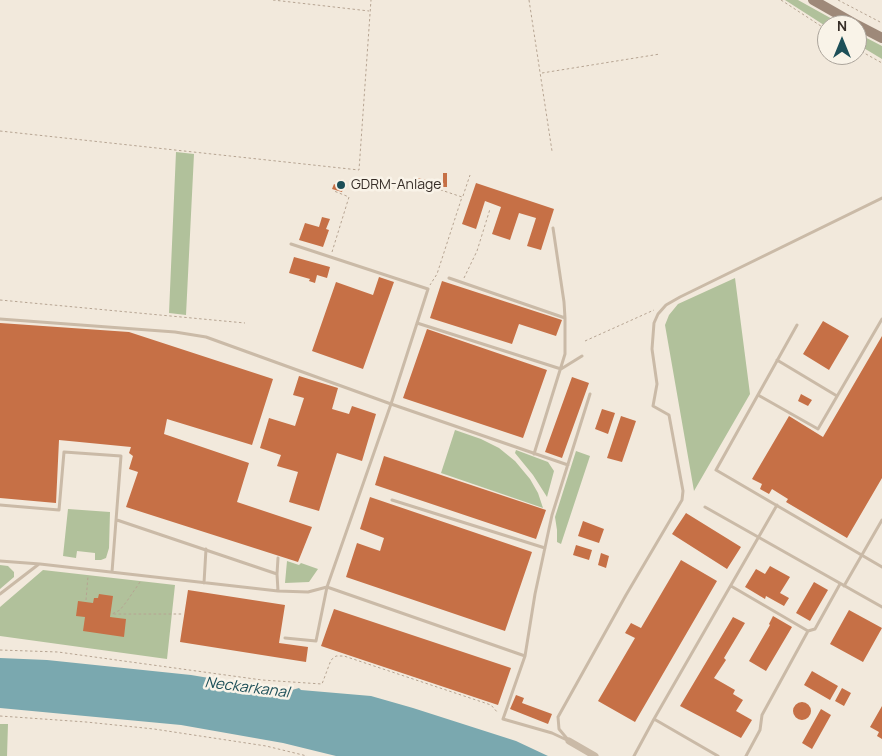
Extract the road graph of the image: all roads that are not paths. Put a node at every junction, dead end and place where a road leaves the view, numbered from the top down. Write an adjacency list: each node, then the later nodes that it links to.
1 (813, 0): 2 (main road)
2 (839, 15)
3 (867, 30): 4 (main road)
4 (882, 38)
5 (882, 198): 50 (lane)
6 (554, 228): 9 (lane)
7 (291, 244): 12 (lane)
8 (449, 278): 9 (lane)
9 (565, 318): 16 (lane)
10 (882, 319): 19 (lane)
11 (0, 320): 20 (lane)
12 (417, 323): 16 (lane); 20 (lane)
13 (797, 325): 15 (lane)
14 (582, 356): 16 (lane)
15 (778, 360): 18 (lane); 19 (lane)
16 (560, 369): 21 (lane)
17 (590, 394): 22 (lane)
18 (758, 395): 19 (lane); 25 (lane)
19 (838, 396)
20 (391, 404): 21 (lane); 42 (lane)
21 (534, 454): 22 (lane)
22 (568, 465): 30 (lane)
23 (392, 500): 30 (lane)
24 (0, 505): 27 (lane)
25 (777, 505): 29 (lane); 32 (lane)
26 (705, 506): 29 (lane)
27 (117, 520): 31 (lane); 37 (lane)
28 (882, 520): 32 (lane)
29 (759, 537): 40 (lane); 41 (lane)
30 (545, 548): 48 (lane)
31 (206, 549): 38 (lane); 39 (lane)
32 (862, 555): 36 (lane); 40 (lane)
33 (278, 558): 38 (lane)
34 (0, 561): 35 (lane)
35 (40, 564): 37 (lane); 44 (lane)
36 (882, 567)
37 (112, 572): 39 (lane)
38 (277, 574): 43 (lane)
39 (204, 583): 43 (lane)
40 (842, 585): 45 (lane); 46 (lane)
41 (731, 586): 46 (lane); 49 (lane)
42 (327, 587): 43 (lane); 47 (lane); 48 (lane)
43 (278, 591)
44 (0, 594)
45 (882, 607)
46 (808, 631): 54 (lane)
47 (285, 638)
48 (525, 656): 50 (lane)
49 (654, 720): 52 (lane); 53 (lane)
50 (569, 741): 51 (street)
51 (595, 756)
52 (634, 756)
53 (718, 756)
54 (746, 756)

